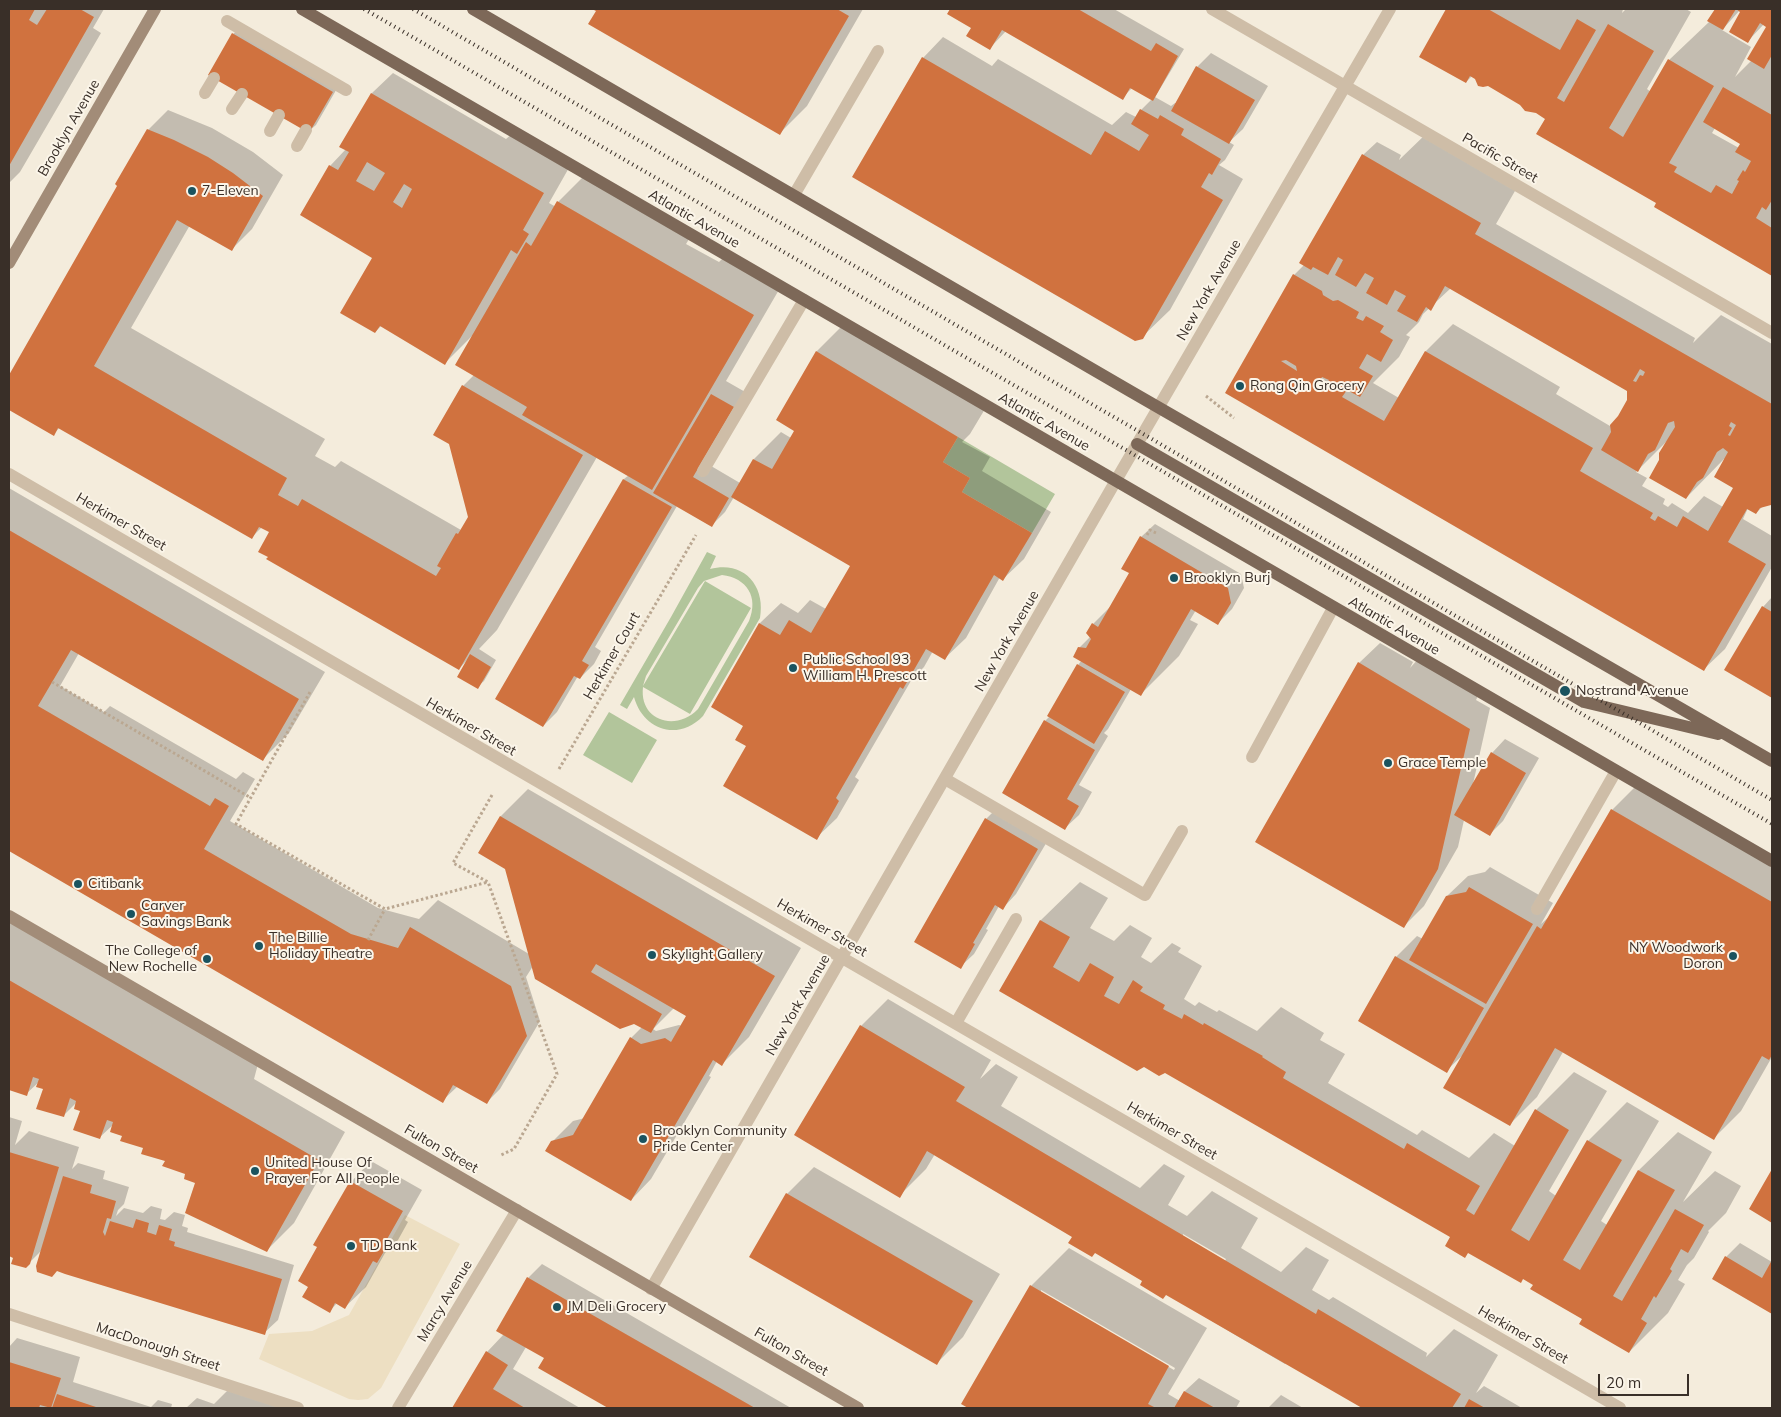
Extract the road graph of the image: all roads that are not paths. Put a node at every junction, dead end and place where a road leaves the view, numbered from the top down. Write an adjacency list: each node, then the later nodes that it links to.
1 (155, 9): 19 (main road, Brooklyn Avenue)
2 (302, 9): 20 (main road, Atlantic Avenue)
3 (473, 9): 18 (main road)
4 (1212, 9): 9 (street, Pacific Street)
5 (1390, 9): 9 (street, New York Avenue)
6 (227, 21): 10 (street)
7 (878, 52): 18 (street)
8 (214, 78): 11 (street)
9 (1345, 86): 21 (street, Pacific Street); 22 (street, New York Avenue)
10 (346, 90)
11 (205, 93)
12 (242, 94): 13 (street)
13 (232, 109)
14 (279, 115): 16 (street)
15 (306, 130): 17 (street)
16 (270, 131)
17 (297, 146)
18 (794, 195): 22 (main road)
19 (9, 263)
20 (804, 300): 24 (street); 26 (main road, Atlantic Avenue)
21 (1772, 333)
22 (1159, 407): 23 (street, New York Avenue); 28 (main road)
23 (1137, 444): 26 (street, New York Avenue); 28 (main road)
24 (703, 471)
25 (9, 474): 38 (street, Herkimer Street)
26 (1115, 482): 27 (main road, Atlantic Avenue); 32 (street, New York Avenue)
27 (1333, 608): 29 (street); 31 (main road, Atlantic Avenue)
28 (1732, 737): 30 (main road)
29 (1252, 757)
30 (1772, 761)
31 (1616, 771): 34 (main road, Atlantic Avenue); 35 (street)
32 (945, 779): 33 (street); 38 (street, New York Avenue)
33 (1182, 831)
34 (1772, 861)
35 (1537, 909)
36 (9, 916): 40 (main road, Fulton Street)
37 (1016, 919): 39 (street)
38 (843, 958): 39 (street, Herkimer Street); 41 (street, New York Avenue)
39 (956, 1023): 46 (street, Herkimer Street)
40 (517, 1210): 41 (main road, Fulton Street); 44 (street, Marcy Avenue)
41 (651, 1289): 45 (main road, Fulton Street)
42 (9, 1314): 43 (street, MacDonough Street)
43 (298, 1408)
44 (398, 1408)
45 (858, 1408)
46 (1620, 1408)

